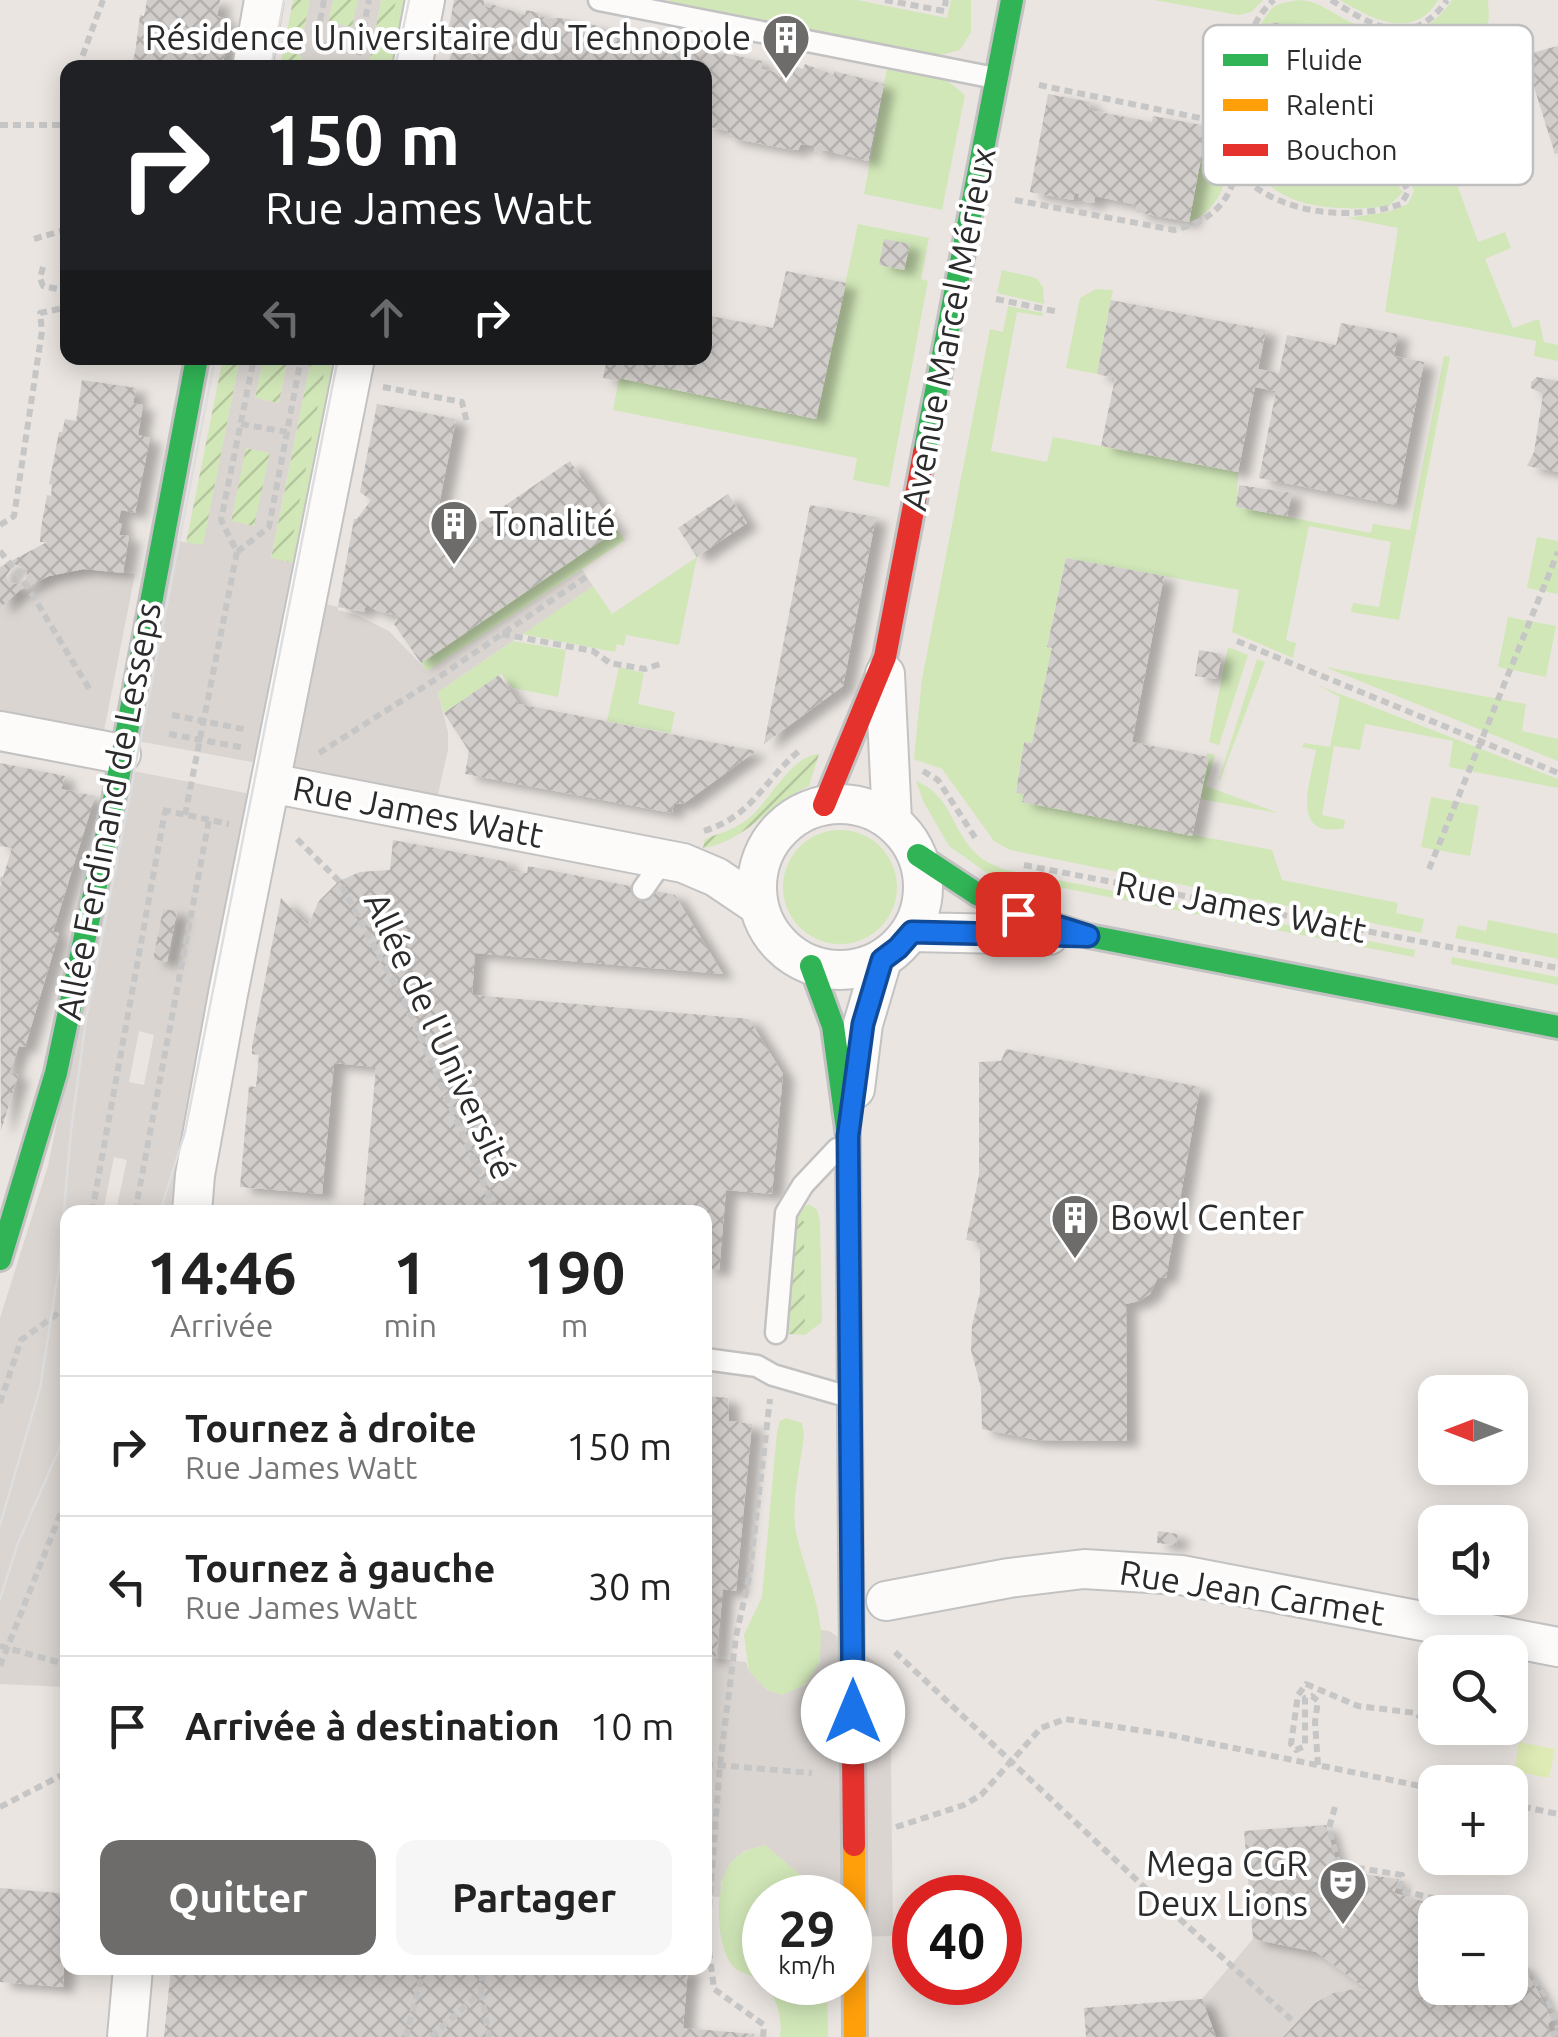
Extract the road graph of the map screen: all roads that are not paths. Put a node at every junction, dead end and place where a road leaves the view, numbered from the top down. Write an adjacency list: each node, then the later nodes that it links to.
1 (264, 0): 5 (street)
2 (425, 0): 6 (street)
3 (599, 0): 7 (lane)
4 (1012, 0): 7 (street, Avenue Marcel Mérieux)
5 (253, 60)
6 (414, 60)
7 (997, 78): 10 (street, Avenue Marcel Mérieux)
8 (195, 365): 12 (street, Allée Ferdinand de Lesseps)
9 (364, 371): 13 (street)
10 (884, 657): 14 (street, Avenue Marcel Mérieux); 15 (street, Avenue Marcel Mérieux)
11 (0, 730): 12 (street)
12 (124, 740): 27 (street, Allée Ferdinand de Lesseps)
13 (270, 757): 18 (street, Rue James Watt); 26 (street)
14 (824, 805): 15 (street); 16 (street)
15 (892, 821): 17 (street)
16 (772, 838): 18 (street, Rue James Watt); 19 (street)
17 (918, 855): 20 (street); 21 (street, Rue James Watt)
18 (670, 861): 19 (street, Rue James Watt)
19 (759, 906): 23 (street)
20 (912, 932): 21 (street, Rue James Watt); 22 (street)
21 (1088, 936): 24 (street, Rue James Watt)
22 (882, 960): 23 (street); 25 (street)
23 (811, 966): 25 (street)
24 (1558, 1027)
25 (848, 1136): 28 (lane); 30 (street)
26 (192, 1205)
27 (0, 1259)
28 (776, 1334)
29 (712, 1361): 30 (lane)
30 (851, 1397): 31 (street)
31 (869, 1608): 32 (street, Rue Jean Carmet); 35 (street)
32 (1558, 1647)
33 (132, 1975): 34 (street)
34 (127, 2037)
35 (856, 2037)

